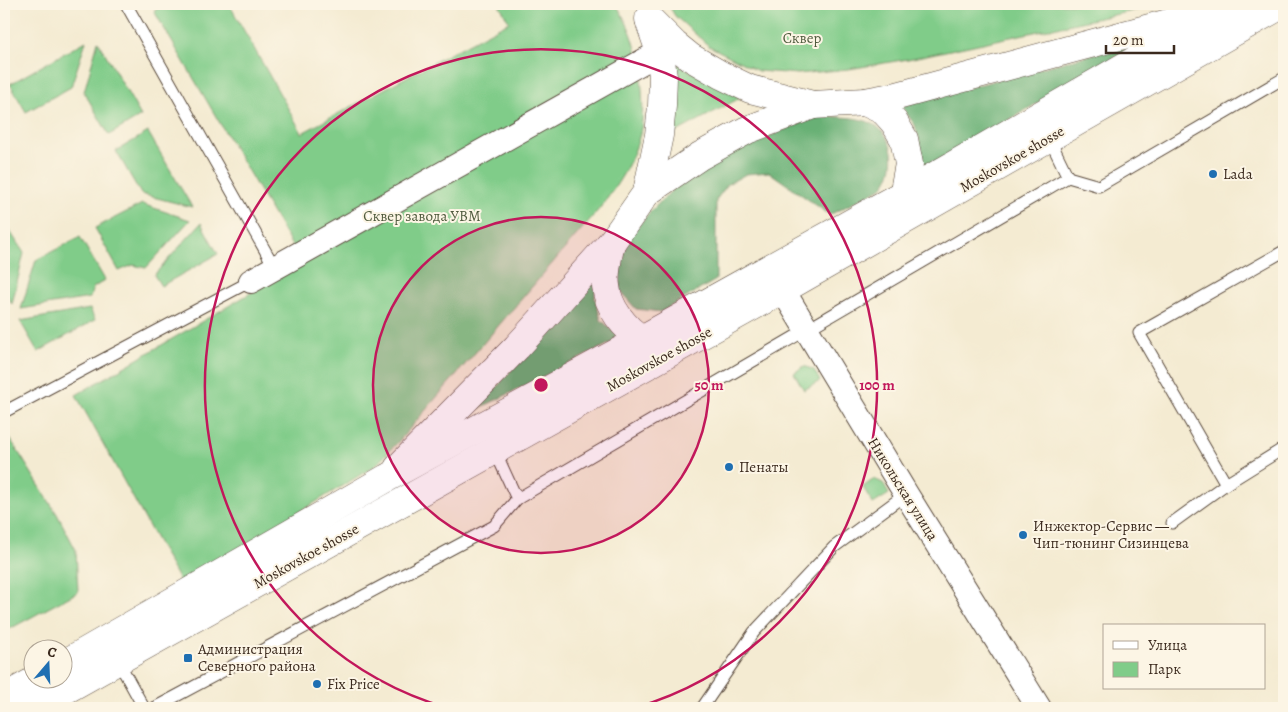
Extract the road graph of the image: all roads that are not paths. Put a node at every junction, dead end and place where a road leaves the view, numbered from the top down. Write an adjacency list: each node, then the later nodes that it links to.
1 (126, 4): 16 (lane)
2 (1282, 4): 9 (main road, Moskovskoe shosse)
3 (1230, 5): 7 (main road); 12 (main road, Moskovskoe shosse)
4 (644, 12): 5 (main road); 8 (main road)
5 (660, 52): 11 (main road); 16 (street)
6 (1284, 78): 10 (lane)
7 (865, 102): 8 (main road); 12 (main road)
8 (813, 105): 11 (main road)
9 (1049, 138): 10 (lane); 13 (main road, Moskovskoe shosse)
10 (1068, 178): 19 (lane)
11 (647, 192): 14 (main road)
12 (905, 193): 13 (main road); 17 (main road, Moskovskoe shosse)
13 (896, 226): 17 (main road, Moskovskoe shosse)
14 (611, 243): 20 (main road); 25 (main road)
15 (1284, 252): 26 (lane)
16 (275, 268): 18 (street)
17 (776, 279): 19 (street, Никольская улица); 20 (main road, Moskovskoe shosse); 21 (main road, Moskovskoe shosse)
18 (251, 281): 22 (lane)
19 (807, 331): 27 (street, Никольская улица); 28 (lane)
20 (642, 339): 21 (main road); 25 (main road, Moskovskoe shosse)
21 (671, 352): 24 (main road, Moskovskoe shosse)
22 (4, 412)
23 (1284, 448): 26 (lane)
24 (495, 451): 28 (lane); 30 (main road, Moskovskoe shosse)
25 (388, 478): 30 (main road, Moskovskoe shosse)
26 (1226, 484): 29 (lane)
27 (906, 494): 37 (lane); 38 (street, Никольская улица)
28 (517, 499): 36 (lane)
29 (1172, 523)
30 (112, 650): 31 (main road, Moskovskoe shosse); 34 (main road, Moskovskoe shosse); 35 (lane)
31 (72, 662)
32 (22, 688): 33 (main road)
33 (4, 698)
34 (33, 708)
35 (144, 708)
36 (154, 708)
37 (702, 708)
38 (1039, 708)

